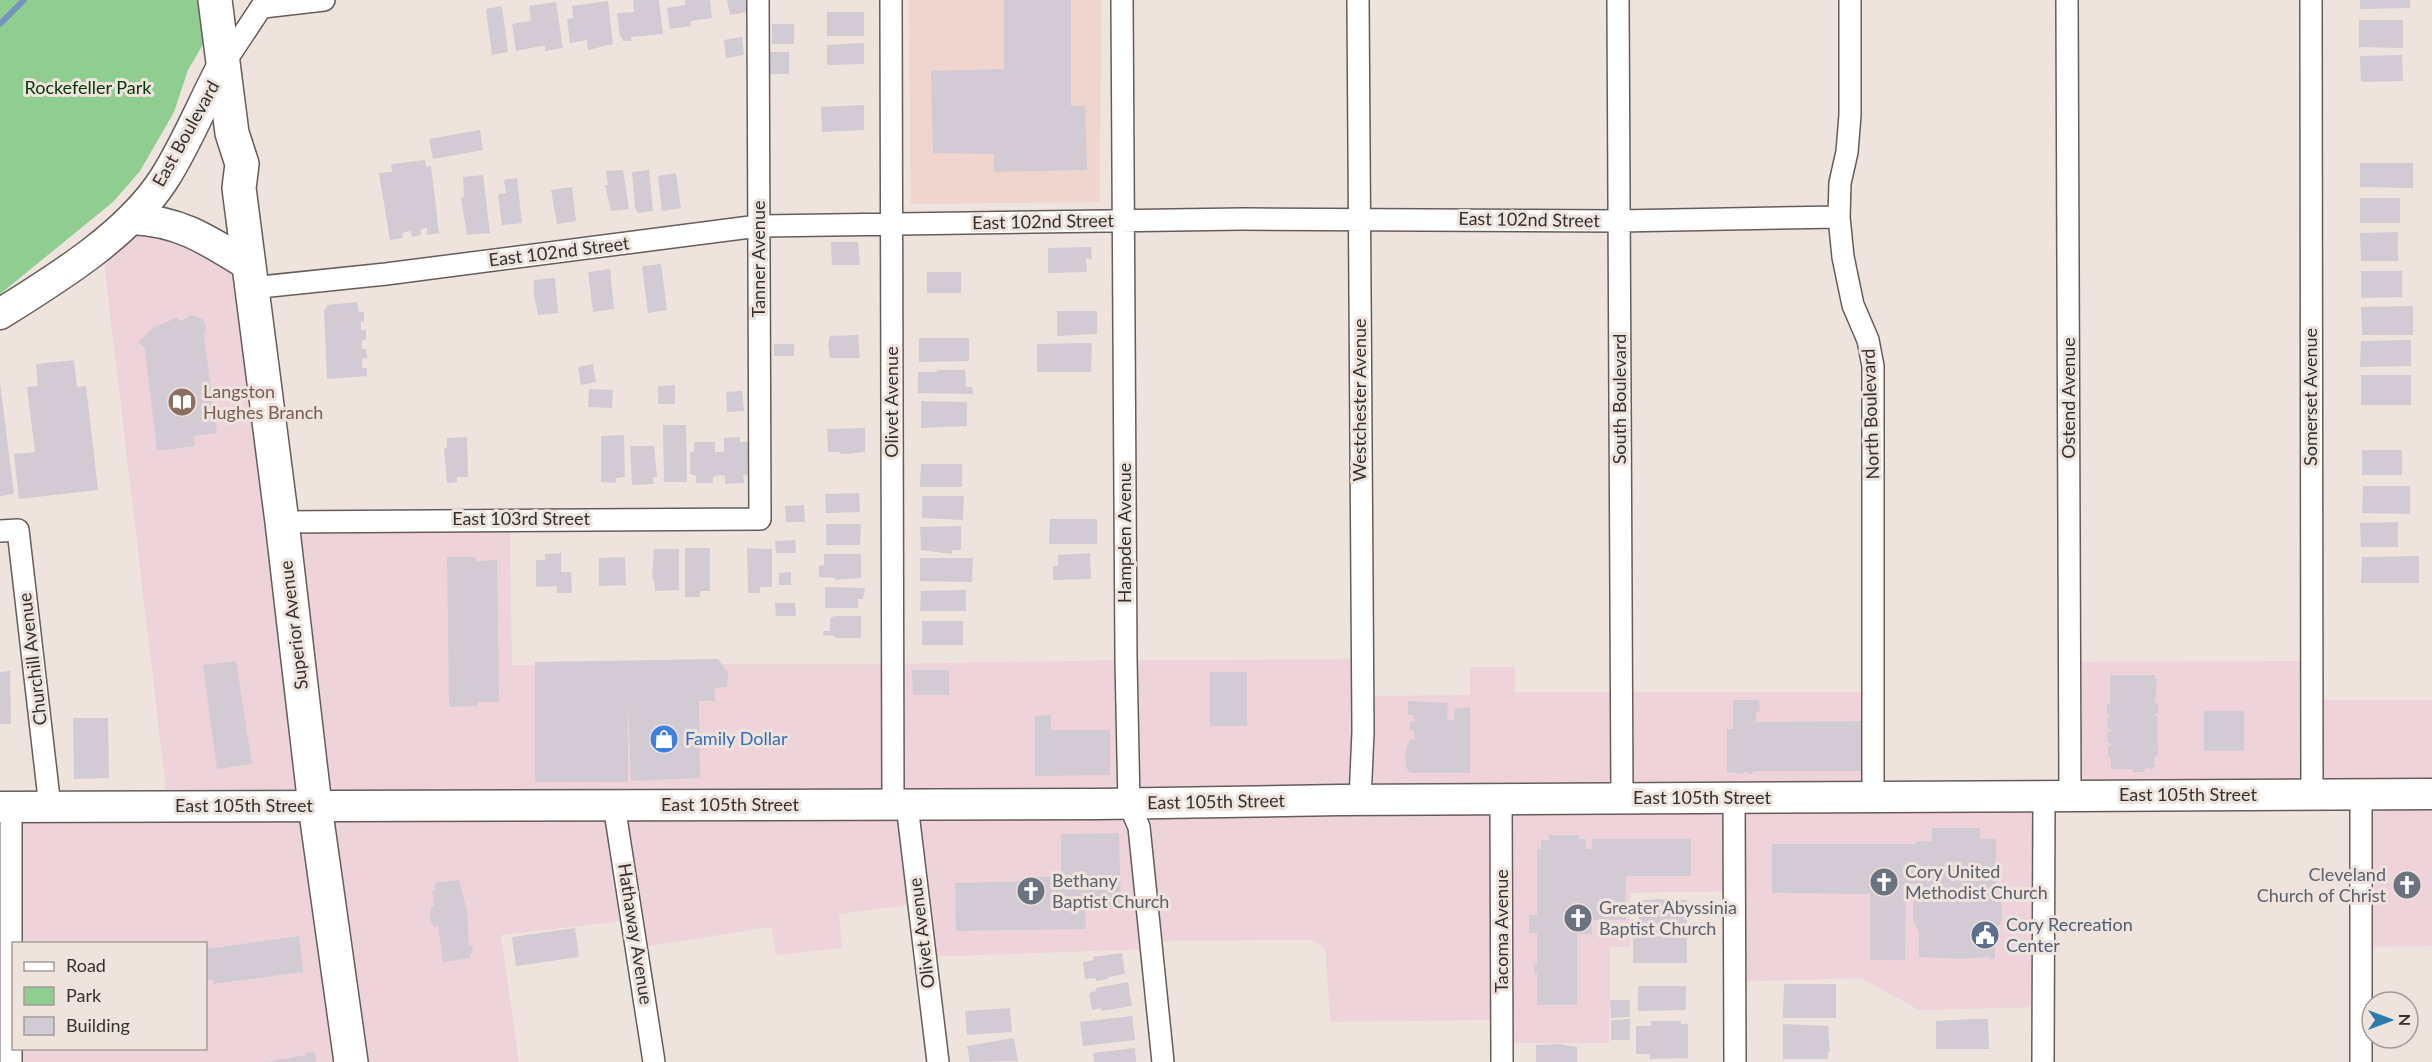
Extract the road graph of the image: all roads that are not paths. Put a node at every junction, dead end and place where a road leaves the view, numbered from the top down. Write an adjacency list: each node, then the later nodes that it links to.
1 (215, 0): 12 (main road, Superior Avenue)
2 (324, 0): 11 (street)
3 (758, 0): 19 (street, Tanner Avenue)
4 (891, 0): 18 (street, Olivet Avenue)
5 (1122, 0): 16 (street, Hampden Avenue)
6 (1358, 0): 14 (street, Westchester Avenue)
7 (1618, 0): 17 (street, South Boulevard)
8 (1850, 0): 13 (street, North Boulevard)
9 (2067, 0): 28 (street, Ostend Avenue)
10 (2311, 0): 25 (street, Somerset Avenue)
11 (265, 3): 12 (street, East Boulevard)
12 (223, 65): 15 (main road, East Boulevard); 20 (main road, Superior Avenue)
13 (1839, 217): 17 (street, East 102nd Street); 29 (street, North Boulevard)
14 (1359, 218): 16 (street, East 102nd Street); 17 (street, East 102nd Street); 33 (street, Westchester Avenue)
15 (132, 219): 20 (main road); 21 (main road, East Boulevard)
16 (1124, 221): 18 (street, East 102nd Street); 35 (street, Hampden Avenue)
17 (1619, 221): 30 (street, South Boulevard)
18 (892, 224): 19 (street, East 102nd Street); 34 (street, Olivet Avenue)
19 (758, 226): 20 (street, East 102nd Street); 22 (street, Tanner Avenue)
20 (250, 276): 23 (main road, Superior Avenue)
21 (0, 314)
22 (760, 519): 23 (street, East 103rd Street)
23 (282, 522): 37 (main road, Superior Avenue)
24 (9, 531): 39 (street, Churchill Avenue)
25 (2312, 794): 27 (main road, East 105th Street); 28 (main road, East 105th Street)
26 (2432, 794): 27 (main road, East 105th Street)
27 (2361, 795): 48 (street)
28 (2057, 796): 29 (main road, East 105th Street); 47 (street, Ostend Avenue)
29 (1873, 797): 31 (main road, East 105th Street)
30 (1622, 798): 31 (main road, East 105th Street); 32 (main road, East 105th Street)
31 (1734, 798): 46 (street)
32 (1501, 799): 33 (main road, East 105th Street); 45 (street, Tacoma Avenue)
33 (1360, 800): 35 (main road, East 105th Street)
34 (900, 804): 35 (main road, East 105th Street); 36 (main road, East 105th Street); 43 (street, Olivet Avenue)
35 (1129, 804): 44 (street, Hampden Avenue)
36 (614, 805): 37 (main road, East 105th Street); 42 (street, Hathaway Avenue)
37 (315, 806): 39 (main road, East 105th Street); 41 (main road, Superior Avenue)
38 (5, 807): 39 (main road, East 105th Street); 40 (street)
39 (50, 807)
40 (11, 1062)
41 (351, 1062)
42 (654, 1062)
43 (938, 1062)
44 (1163, 1062)
45 (1502, 1062)
46 (1735, 1062)
47 (2043, 1062)
48 (2361, 1062)

